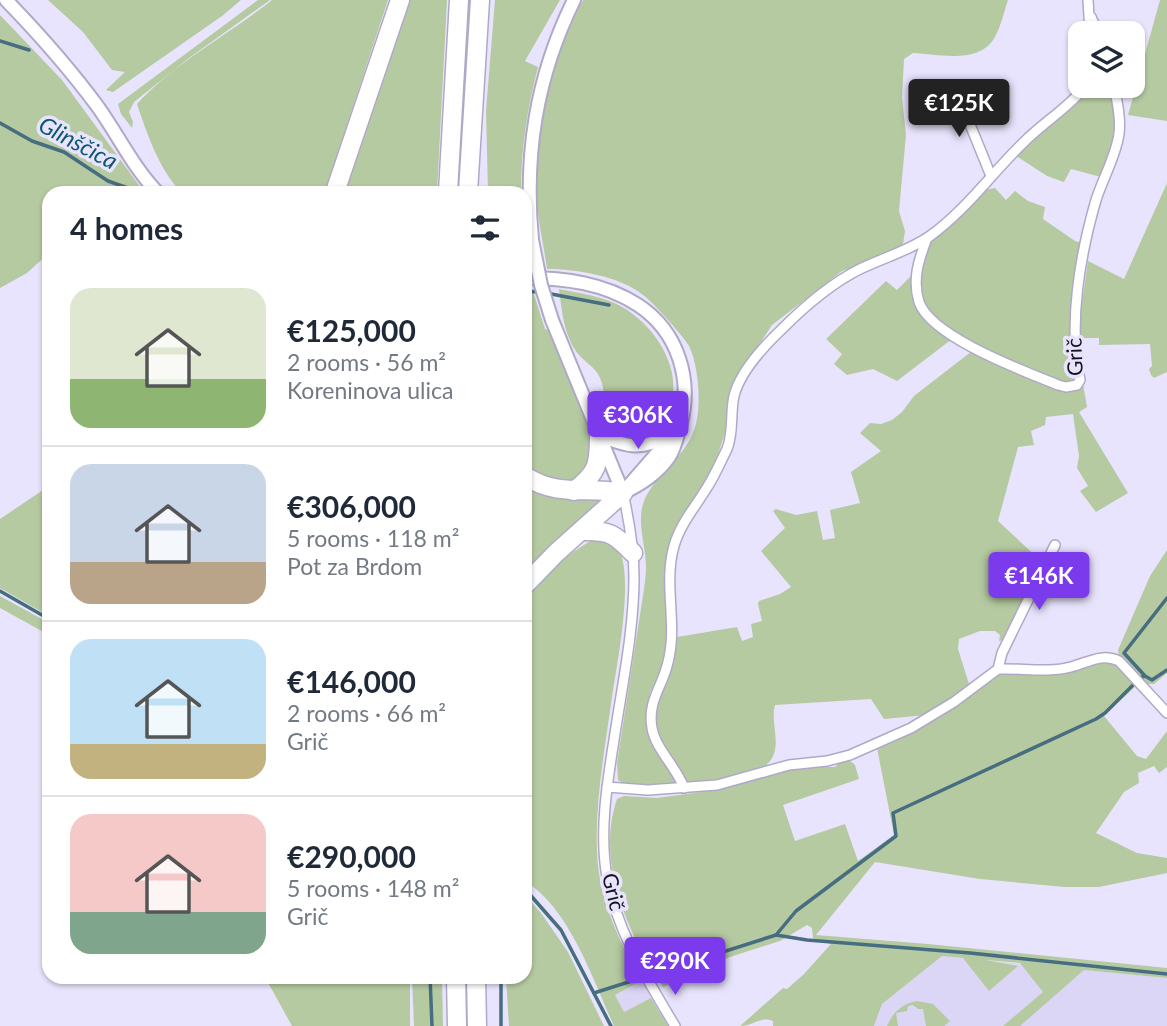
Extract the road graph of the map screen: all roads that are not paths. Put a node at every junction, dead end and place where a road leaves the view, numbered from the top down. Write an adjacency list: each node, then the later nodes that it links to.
1 (6, 0): 14 (main road)
2 (400, 0): 15 (highway)
3 (459, 0): 16 (highway)
4 (480, 0): 17 (highway)
5 (574, 0): 18 (main road, bridge)
6 (1088, 0): 7 (street)
7 (1089, 13): 8 (street); 9 (street)
8 (1089, 21)
9 (1093, 21)
10 (956, 90): 13 (street)
11 (1076, 98): 13 (street)
12 (1116, 98): 19 (street, Grič)
13 (991, 176): 19 (street)
14 (152, 186)
15 (337, 186)
16 (448, 186)
17 (468, 186)
18 (529, 186)
19 (928, 238): 34 (street)
20 (532, 240): 23 (main road, bridge)
21 (532, 278): 22 (main road)
22 (677, 431): 23 (main road); 26 (main road)
23 (599, 435): 25 (highway); 26 (main road)
24 (532, 480): 25 (highway)
25 (574, 491): 26 (highway)
26 (623, 493): 27 (highway); 29 (street, Grič)
27 (582, 531): 29 (highway); 30 (highway)
28 (1055, 545): 31 (street)
29 (633, 553): 33 (street, Grič)
30 (532, 578)
31 (998, 669): 32 (street); 34 (street)
32 (1167, 713)
33 (607, 787): 34 (street); 39 (street, Grič)
34 (684, 788)
35 (456, 984): 37 (highway)
36 (476, 984): 38 (highway)
37 (457, 1026)
38 (477, 1026)
39 (675, 1026)

